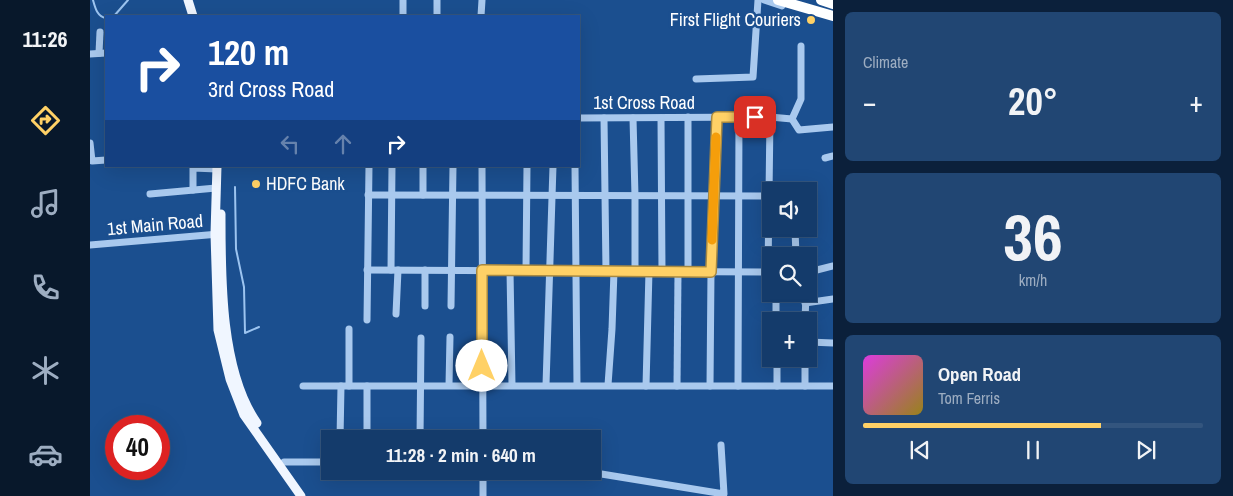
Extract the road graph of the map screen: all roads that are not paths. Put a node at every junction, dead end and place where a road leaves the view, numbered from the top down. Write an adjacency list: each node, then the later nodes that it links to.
1 (184, 0): 13 (main road)
2 (188, 0): 14 (main road)
3 (403, 0): 15 (street)
4 (437, 0): 16 (street)
5 (482, 0): 17 (street)
6 (758, 0): 24 (street)
7 (764, 0): 19 (street)
8 (778, 0): 18 (highway)
9 (800, 0): 12 (highway)
10 (821, 0): 11 (highway)
11 (833, 4)
12 (833, 10)
13 (188, 15)
14 (193, 15)
15 (403, 15)
16 (437, 15)
17 (482, 15)
18 (833, 16)
19 (833, 21)
20 (100, 32): 22 (street)
21 (801, 46): 33 (street)
22 (103, 53): 23 (street)
23 (90, 54)
24 (696, 79)
25 (688, 117): 26 (street, 1st Cross Road); 32 (street, 1st Cross Road); 64 (street)
26 (717, 117): 27 (street, 1st Cross Road); 65 (street)
27 (739, 117): 28 (street, 1st Cross Road); 66 (street)
28 (770, 117): 33 (street, 1st Cross Road); 49 (street)
29 (580, 118): 30 (street, 1st Cross Road)
30 (604, 118): 31 (street, 1st Cross Road); 61 (street)
31 (633, 118): 32 (street, 1st Cross Road); 62 (street)
32 (661, 118): 63 (street)
33 (792, 118): 34 (street)
34 (833, 127)
35 (90, 143): 39 (street)
36 (833, 156): 37 (street)
37 (825, 158)
38 (105, 160): 39 (street)
39 (91, 161)
40 (218, 167): 50 (main road); 51 (street); 68 (main road)
41 (369, 167): 53 (street)
42 (392, 167): 54 (street)
43 (423, 167): 55 (street)
44 (453, 167): 56 (street)
45 (482, 167): 57 (street)
46 (527, 167): 58 (street)
47 (553, 167): 59 (street)
48 (575, 167): 60 (street)
49 (770, 182)
50 (216, 188): 51 (street); 68 (main road)
51 (193, 190): 52 (street)
52 (150, 194)
53 (368, 195): 54 (street); 71 (street)
54 (392, 195): 55 (street); 72 (street)
55 (423, 195): 56 (street)
56 (453, 195): 57 (street); 74 (street)
57 (482, 195): 58 (street); 75 (street)
58 (527, 196): 59 (street); 76 (street)
59 (553, 196): 60 (street); 79 (street)
60 (575, 196): 61 (street); 80 (street)
61 (606, 196): 62 (street); 81 (street)
62 (635, 196): 63 (street); 82 (street)
63 (661, 196): 64 (street); 84 (street)
64 (687, 196): 65 (street); 86 (street)
65 (714, 196): 66 (street); 87 (street)
66 (739, 196): 67 (street); 88 (street)
67 (762, 196)
68 (218, 234): 69 (street, 1st Main Road); 127 (main road); 131 (main road)
69 (90, 245)
70 (833, 266): 77 (street)
71 (367, 270): 72 (street); 96 (street)
72 (395, 270): 73 (street); 95 (street)
73 (425, 270): 74 (street); 92 (street)
74 (452, 270): 75 (street); 93 (street)
75 (482, 270): 78 (street); 106 (street)
76 (526, 270): 78 (street); 79 (street)
77 (817, 270)
78 (510, 271): 107 (street)
79 (551, 271): 80 (street); 108 (street)
80 (576, 271): 81 (street); 109 (street)
81 (610, 271): 82 (street); 110 (street)
82 (635, 271): 83 (street)
83 (649, 271): 84 (street); 115 (street)
84 (662, 272): 85 (street)
85 (678, 272): 86 (street); 116 (street)
86 (688, 272): 87 (street)
87 (711, 272): 88 (street); 117 (street)
88 (740, 272): 89 (street); 118 (street)
89 (762, 272)
90 (833, 299): 91 (street)
91 (805, 303): 94 (street)
92 (425, 306)
93 (451, 306)
94 (805, 312)
95 (396, 314)
96 (367, 320)
97 (350, 329): 113 (street)
98 (421, 338): 104 (street)
99 (450, 338): 105 (street)
100 (817, 342): 101 (street)
101 (833, 343)
102 (777, 367): 119 (street)
103 (805, 367): 120 (street)
104 (420, 385): 105 (street); 114 (street); 124 (street)
105 (449, 385): 106 (street)
106 (482, 385): 107 (street); 125 (street)
107 (512, 385): 108 (street)
108 (546, 385): 109 (street)
109 (577, 385): 110 (street)
110 (608, 385): 115 (street)
111 (303, 386): 112 (street)
112 (341, 386): 113 (street); 122 (street)
113 (349, 386): 114 (street)
114 (367, 386): 123 (street)
115 (646, 386): 116 (street)
116 (677, 386): 117 (street)
117 (710, 386): 118 (street)
118 (738, 386): 119 (street)
119 (777, 386): 120 (street)
120 (806, 386): 121 (street)
121 (833, 386)
122 (340, 430)
123 (367, 430)
124 (420, 430)
125 (483, 430)
126 (721, 445): 129 (street)
127 (284, 462): 128 (street); 132 (main road)
128 (321, 462)
129 (601, 474)
130 (483, 480): 133 (street)
131 (301, 496)
132 (307, 496)
133 (483, 496)

